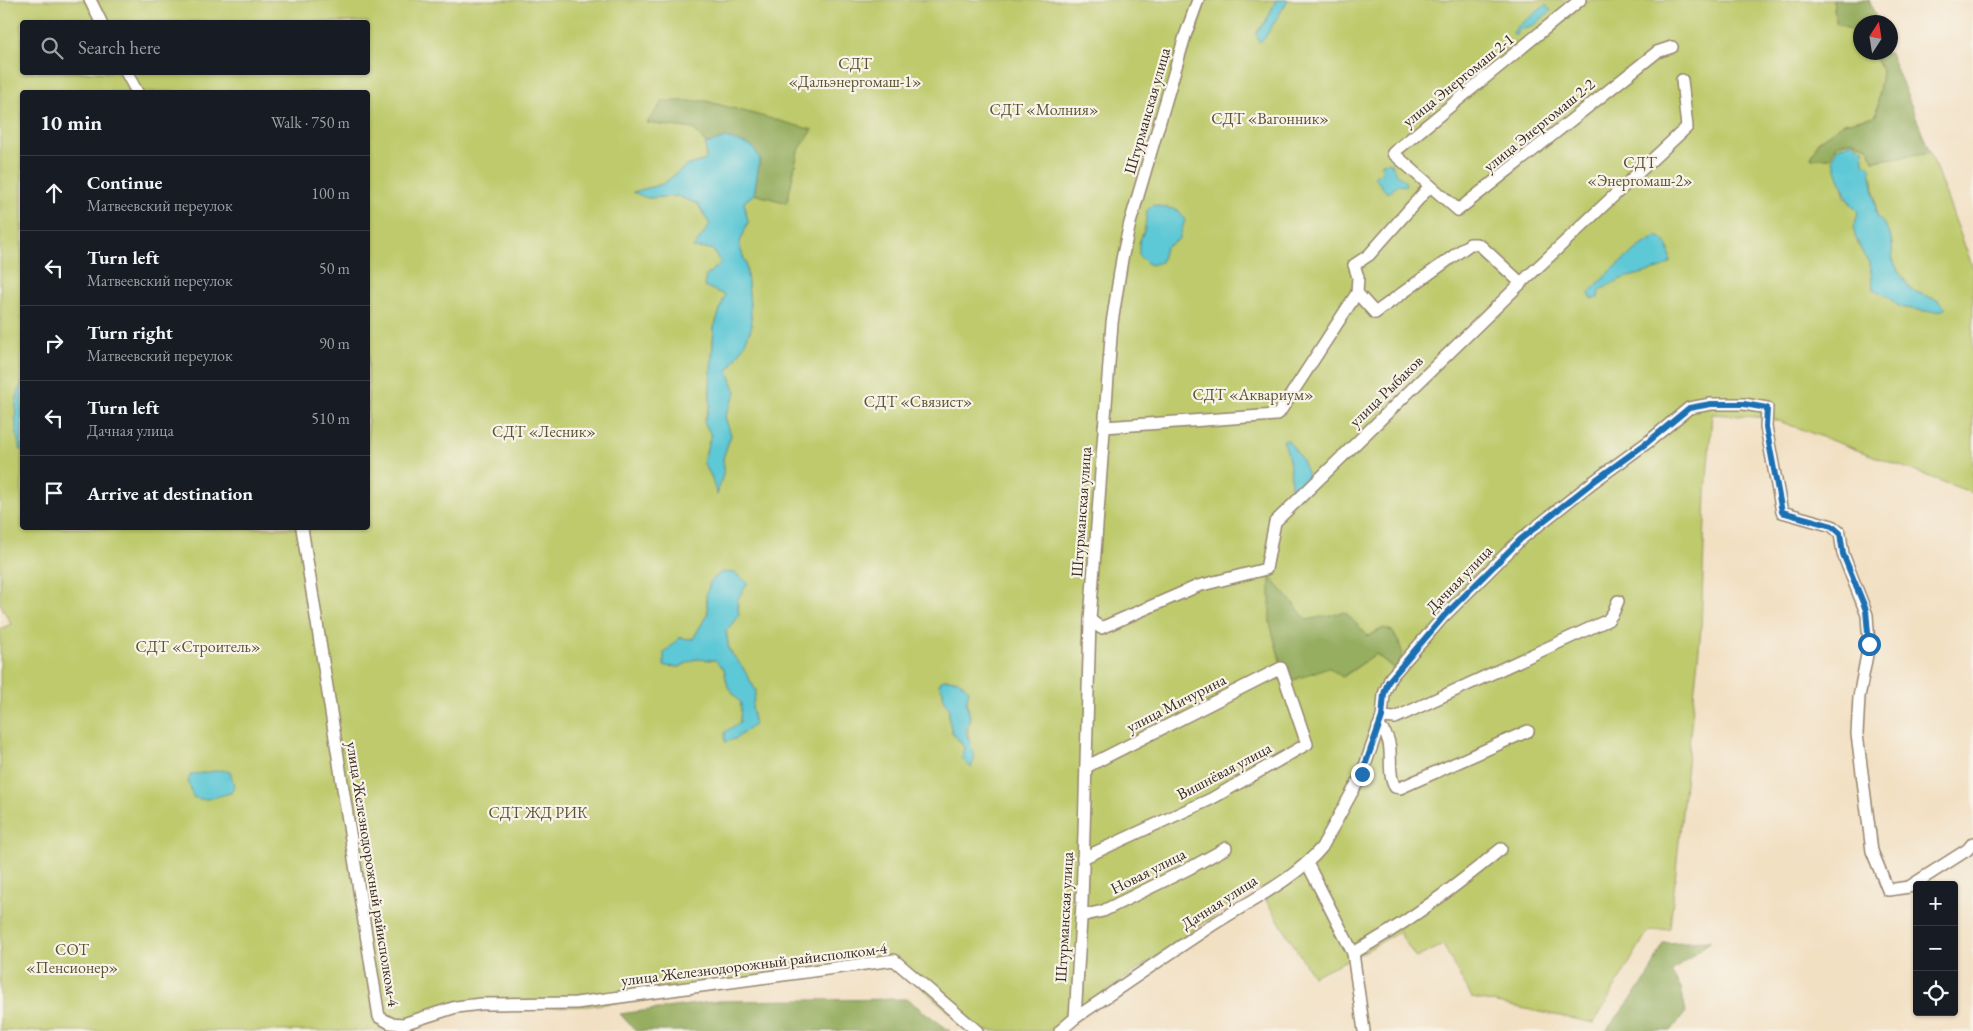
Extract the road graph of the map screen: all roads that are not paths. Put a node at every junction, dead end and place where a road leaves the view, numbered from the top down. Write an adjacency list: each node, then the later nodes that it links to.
1 (90, 0): 4 (street)
2 (1198, 0): 12 (street, Штурманская улица)
3 (1580, 0): 9 (street, улица Энергомаш 2-1)
4 (100, 20)
5 (1672, 47): 9 (street, улица Энергомаш 2-2)
6 (128, 75): 8 (street)
7 (1682, 80): 10 (street, улица Рыбаков)
8 (136, 90)
9 (1430, 186): 11 (street)
10 (1521, 282): 11 (street); 15 (street, улица Рыбаков)
11 (1357, 294): 12 (street)
12 (1104, 427): 15 (street, Штурманская улица)
13 (302, 530): 28 (street, улица Железнодорожный райисполком-4)
14 (1618, 601): 17 (street)
15 (1090, 620): 19 (street, Штурманская улица)
16 (1281, 668): 19 (street, улица Мичурина); 23 (street, Вишнёвая улица)
17 (1380, 722): 18 (street); 20 (street, Дачная улица); 24 (street, Дачная улица)
18 (1528, 731)
19 (1086, 767): 23 (street, Штурманская улица)
20 (1973, 843)
21 (1226, 848): 25 (street, Новая улица)
22 (1501, 849): 26 (street)
23 (1083, 858): 25 (street, Штурманская улица)
24 (1307, 863): 26 (street); 27 (street, Дачная улица)
25 (1081, 916): 27 (street, Штурманская улица)
26 (1353, 953): 30 (street)
27 (1075, 1018): 29 (street)
28 (977, 1031)
29 (1060, 1031)
30 (1364, 1031)

